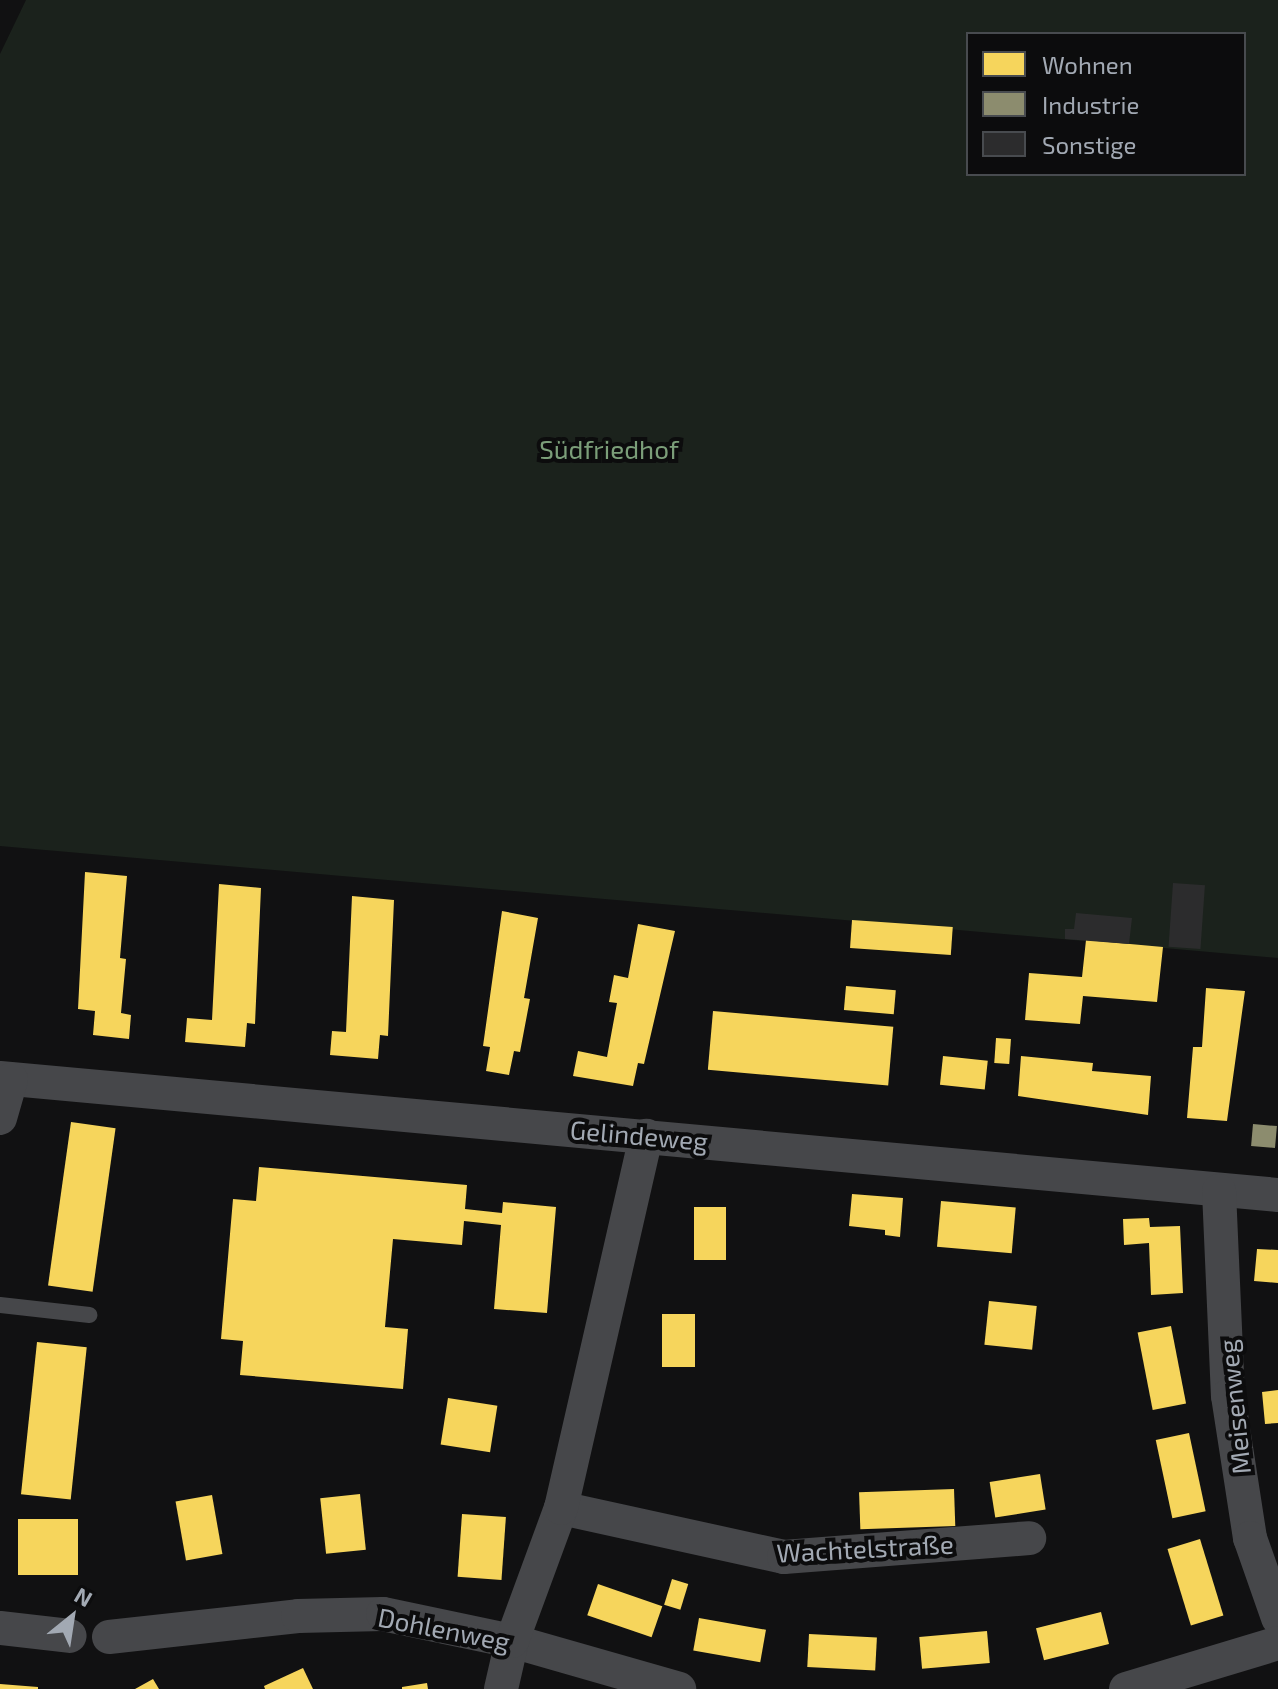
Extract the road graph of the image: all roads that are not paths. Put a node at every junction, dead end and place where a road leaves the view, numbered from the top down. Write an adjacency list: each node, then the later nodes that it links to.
1 (5, 1079): 2 (street); 3 (street, Gelindeweg)
2 (0, 1118)
3 (646, 1136): 4 (street, Gelindeweg); 8 (street)
4 (1219, 1191): 5 (street, Gelindeweg); 10 (street, Meisenweg)
5 (1278, 1195)
6 (0, 1305): 7 (lane)
7 (89, 1315)
8 (561, 1508): 9 (street, Wachtelstraße); 14 (street)
9 (1029, 1538)
10 (1278, 1618)
11 (0, 1628): 12 (street)
12 (70, 1636)
13 (109, 1637): 14 (street, Dohlenweg)
14 (512, 1641): 16 (street); 17 (street, Dohlenweg)
15 (1278, 1643): 18 (street)
16 (501, 1689)
17 (679, 1689)
18 (1126, 1689)

